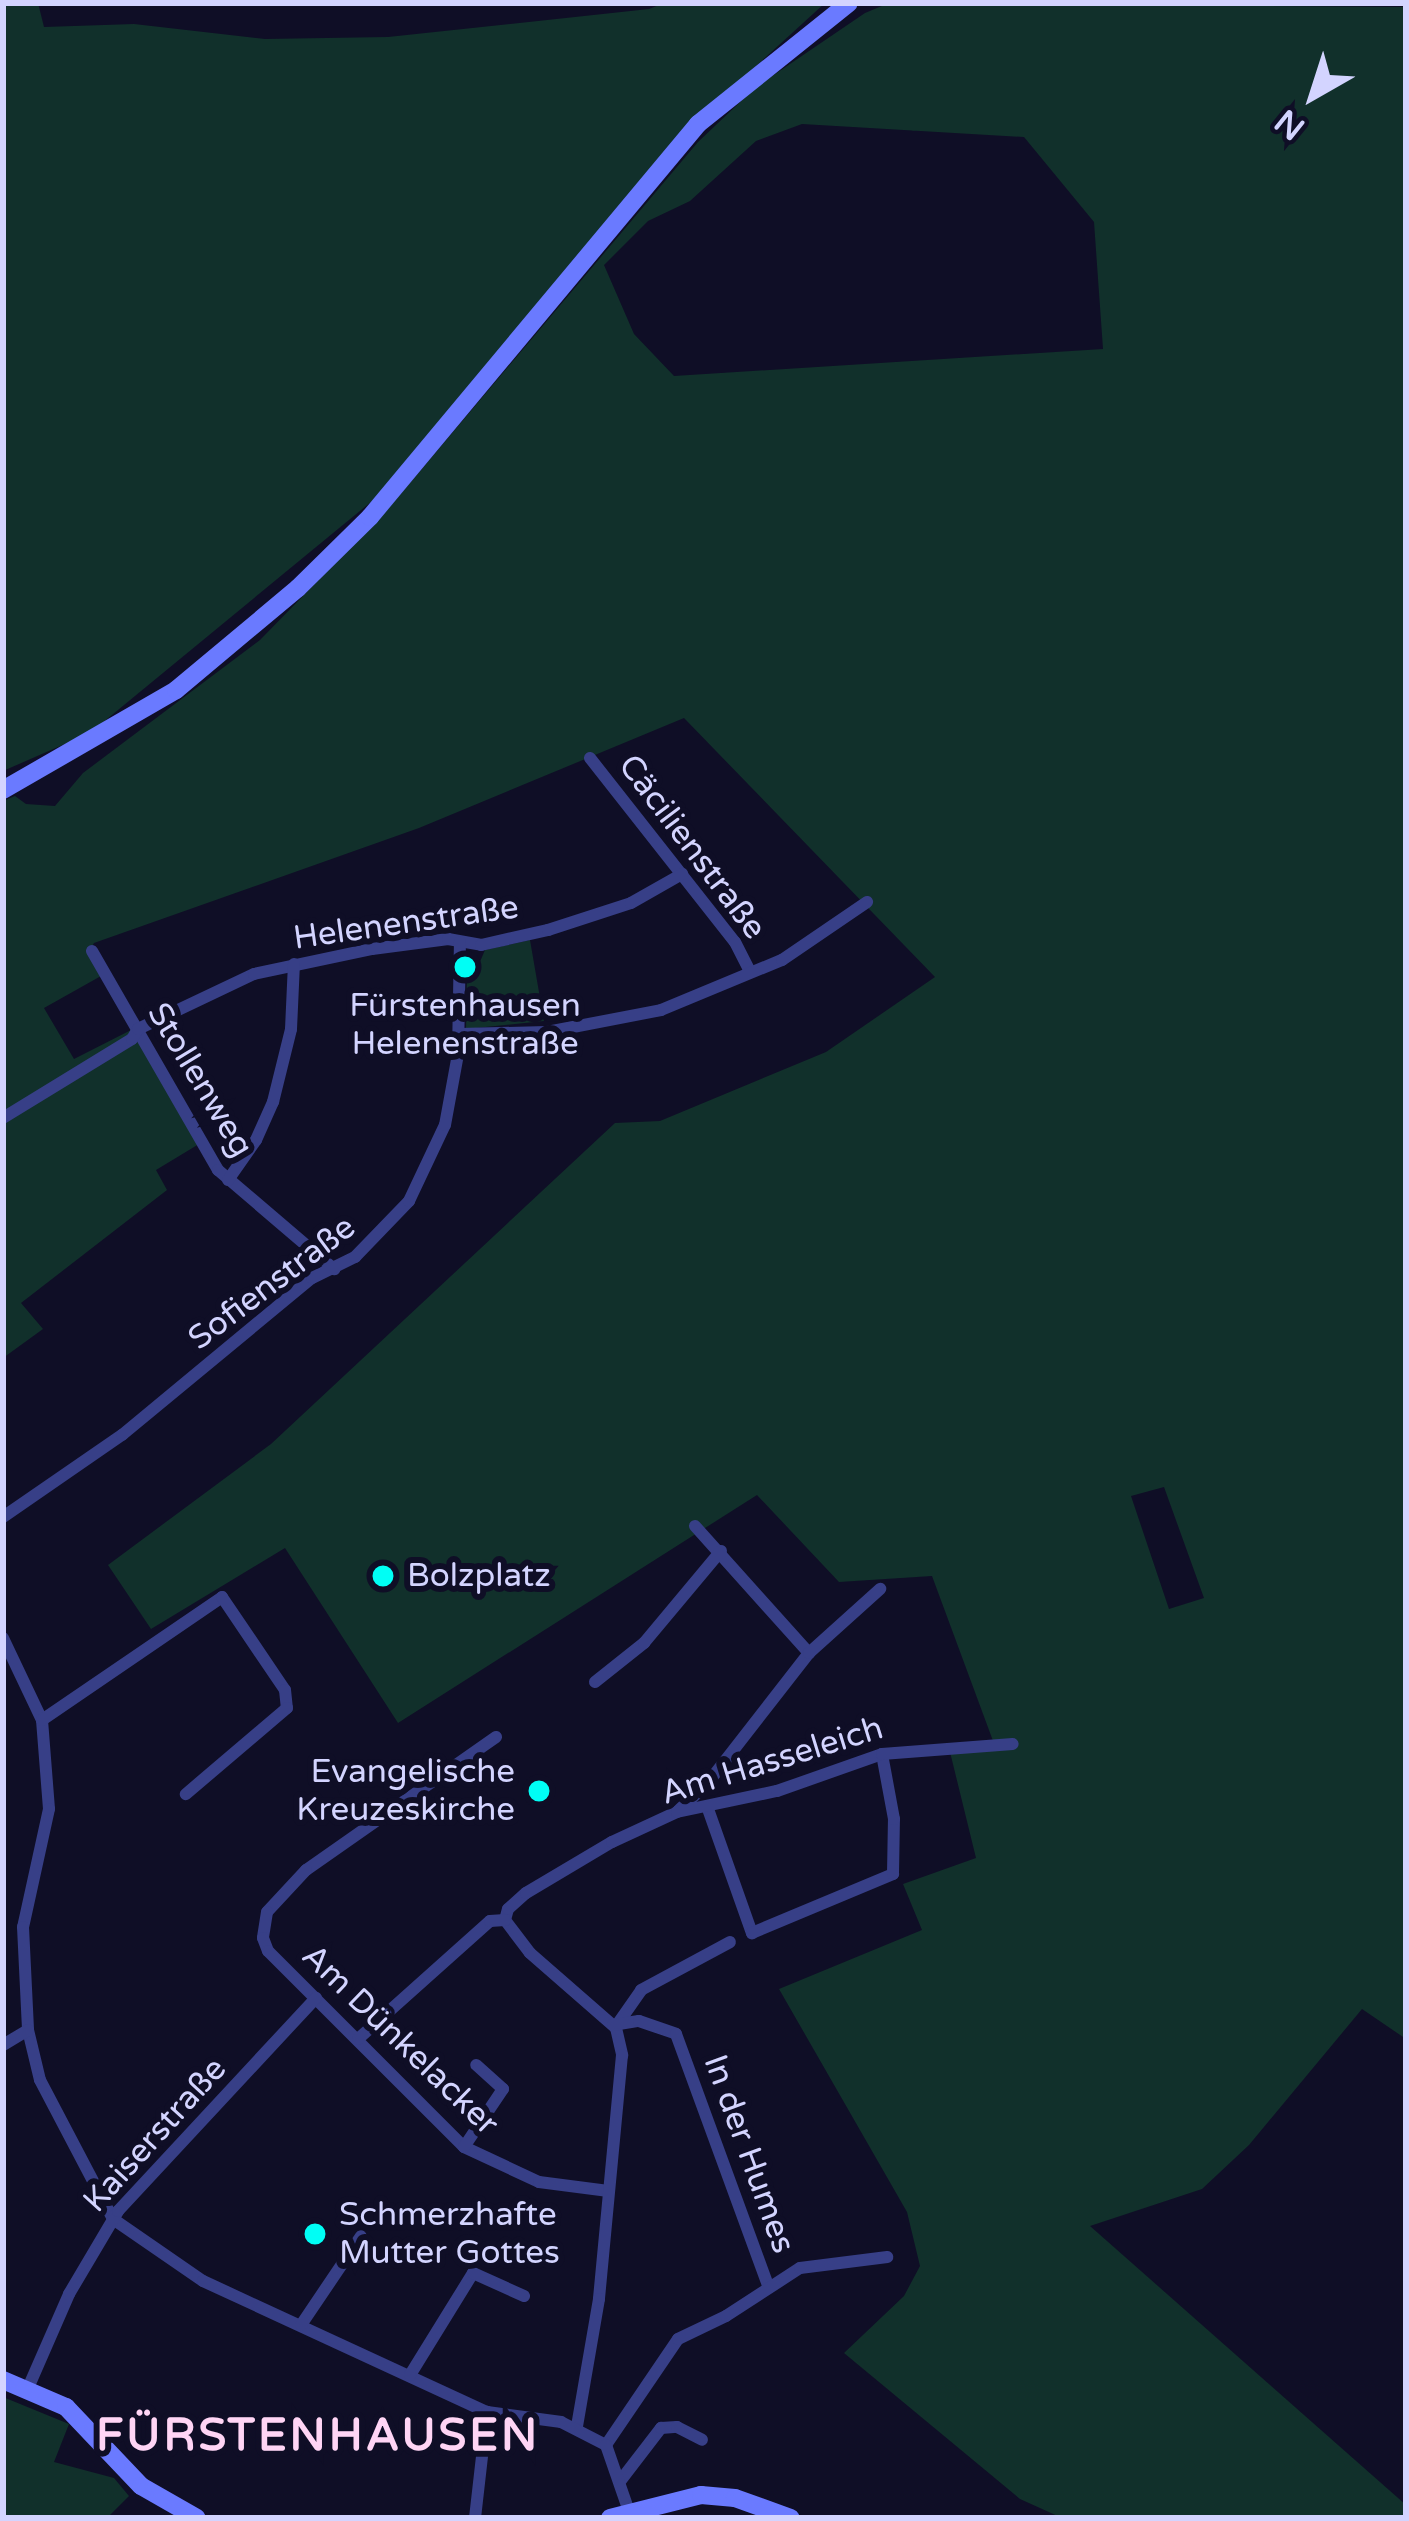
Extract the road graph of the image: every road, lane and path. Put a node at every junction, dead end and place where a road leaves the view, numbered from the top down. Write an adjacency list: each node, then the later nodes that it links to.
1 (849, 3): 3 (main road)
2 (590, 758): 4 (street, Cäcilienstraße)
3 (3, 790)
4 (682, 874): 6 (street, Helenenstraße); 9 (street, Cäcilienstraße)
5 (867, 902): 9 (street)
6 (460, 942): 8 (street, Helenenstraße); 11 (street, Sofienstraße)
7 (92, 950): 10 (street, Stollenweg)
8 (295, 964): 10 (street, Helenenstraße); 13 (street)
9 (749, 969): 11 (street)
10 (138, 1029): 12 (street, Helenenstraße); 13 (street, Stollenweg)
11 (459, 1034): 14 (street, Sofienstraße)
12 (3, 1118)
13 (228, 1180): 14 (street, Stollenweg)
14 (334, 1269): 15 (street, Sofienstraße)
15 (3, 1517)
16 (695, 1526): 17 (street)
17 (721, 1551): 20 (street); 21 (street)
18 (880, 1589): 20 (street)
19 (3, 1638): 22 (street)
20 (809, 1653): 28 (street)
21 (595, 1682)
22 (42, 1720): 26 (street); 31 (street)
23 (496, 1737): 33 (street, Am Dünkelacker)
24 (1013, 1744): 25 (street, Am Hasseleich)
25 (882, 1754): 27 (street, Am Hasseleich); 27 (street)
26 (186, 1794)
27 (708, 1809): 28 (street, Am Hasseleich)
28 (677, 1812): 29 (street, Am Hasseleich)
29 (505, 1920): 34 (street); 36 (street, Am Hasseleich)
30 (3, 1925): 31 (street)
31 (23, 1927): 35 (street)
32 (730, 1942): 34 (street)
33 (316, 1998): 36 (street, Am Dünkelacker); 41 (street, Kaiserstraße)
34 (616, 2024): 40 (street); 46 (street, In der Humes)
35 (28, 2030): 37 (street); 41 (street)
36 (358, 2039): 39 (street, Am Dünkelacker)
37 (3, 2045)
38 (476, 2066): 39 (street)
39 (464, 2147): 40 (street, Am Dünkelacker)
40 (608, 2191): 53 (street)
41 (113, 2219): 48 (street); 51 (street, Kaiserstraße)
42 (361, 2236): 48 (street)
43 (482, 2257): 45 (street)
44 (887, 2257): 46 (street)
45 (473, 2273): 47 (street); 49 (street)
46 (769, 2288): 55 (street)
47 (524, 2296)
48 (302, 2325): 49 (street)
49 (410, 2375): 52 (street)
50 (3, 2380): 51 (main road)
51 (28, 2388): 58 (main road)
52 (487, 2412): 53 (street); 59 (street)
53 (577, 2427): 55 (street)
54 (702, 2440): 56 (street)
55 (606, 2445): 56 (street)
56 (621, 2480): 57 (street)
57 (631, 2513): 60 (main road); 61 (main road)
58 (192, 2517)
59 (475, 2518)
60 (610, 2518)
61 (790, 2518)

